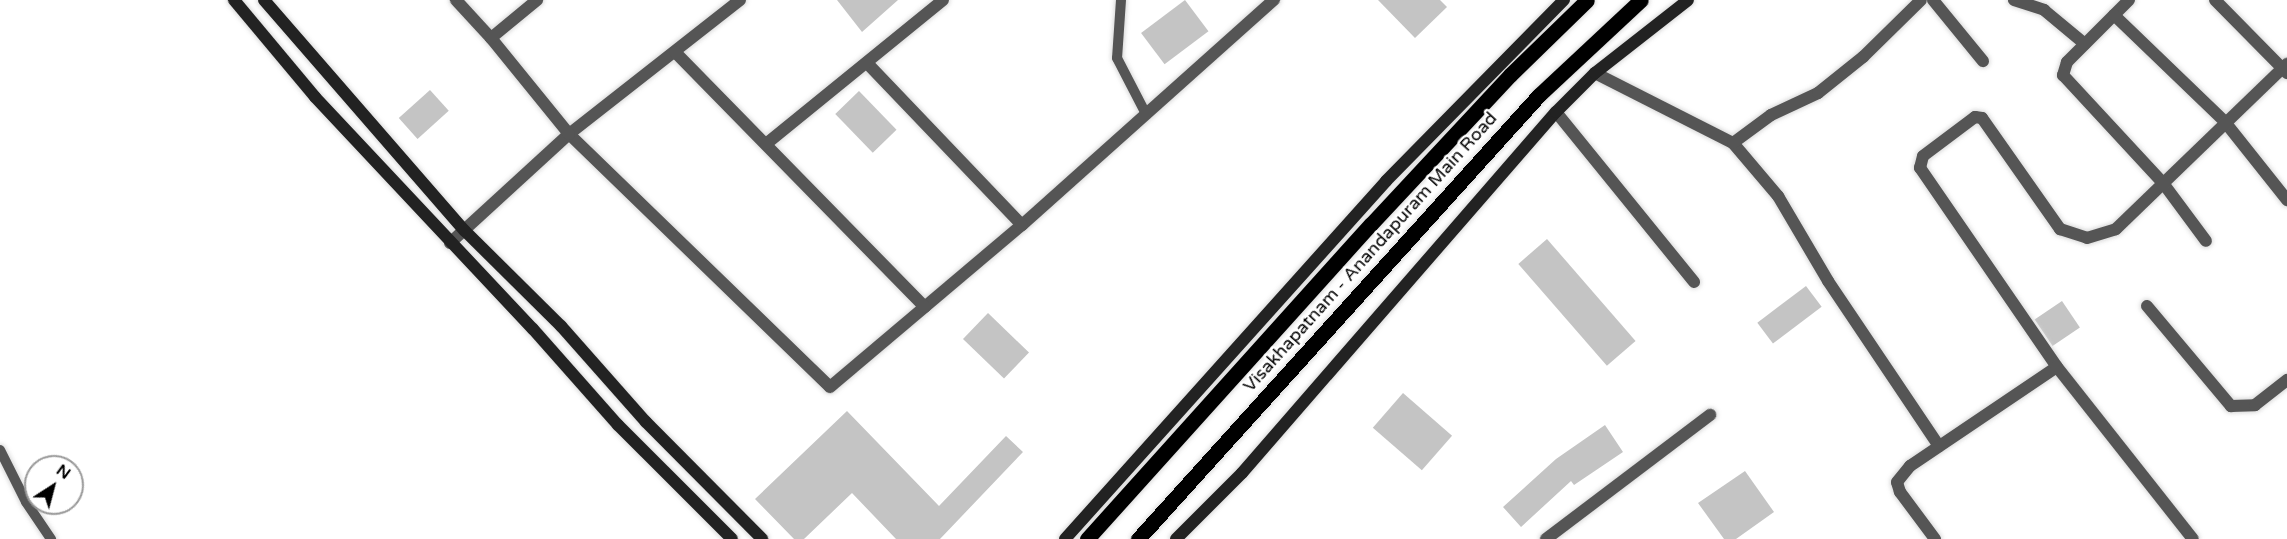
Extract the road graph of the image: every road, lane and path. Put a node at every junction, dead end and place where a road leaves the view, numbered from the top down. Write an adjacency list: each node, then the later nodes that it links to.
1 (234, 0): 38 (street)
2 (264, 0): 36 (street)
3 (456, 0): 20 (street)
4 (537, 0): 20 (street)
5 (740, 0): 22 (street)
6 (943, 0): 24 (street)
7 (1121, 0): 28 (lane)
8 (1274, 0): 28 (street)
9 (1564, 0): 50 (street)
10 (1587, 0): 51 (main road, Visakhapatnam - Anandapuram Main Road)
11 (1641, 0): 52 (main road, Visakhapatnam - Anandapuram Main Road)
12 (1688, 0): 26 (street)
13 (1921, 0): 31 (street)
14 (1933, 0): 23 (street)
15 (2014, 0): 16 (street)
16 (2020, 0): 21 (street)
17 (2129, 0): 19 (street)
18 (2215, 0): 25 (street)
19 (2114, 15): 21 (street); 29 (street)
20 (491, 38): 30 (street)
21 (2081, 40): 33 (street)
22 (675, 52): 30 (street); 32 (street)
23 (1983, 61)
24 (867, 63): 32 (street); 35 (street)
25 (2286, 68): 29 (street)
26 (1595, 73): 27 (street); 31 (street)
27 (1556, 111): 39 (street); 53 (street)
28 (1146, 114): 35 (street)
29 (2225, 122): 33 (street); 34 (street)
30 (569, 134): 36 (street); 41 (street)
31 (1733, 143): 45 (street)
32 (766, 144): 41 (street)
33 (2163, 183): 37 (street); 42 (street)
34 (2287, 200)
35 (1022, 225): 41 (street)
36 (465, 231): 38 (street); 49 (street)
37 (2206, 241)
38 (450, 243): 48 (street)
39 (1694, 282)
40 (2147, 306): 43 (street)
41 (925, 307)
42 (2057, 368): 45 (street); 56 (street)
43 (2287, 380)
44 (1710, 416): 54 (street)
45 (1939, 446): 55 (street)
46 (0, 450): 47 (lane)
47 (51, 539)
48 (732, 539)
49 (762, 539)
50 (1065, 539)
51 (1087, 539)
52 (1138, 539)
53 (1176, 539)
54 (1546, 539)
55 (1935, 539)
56 (2193, 539)

